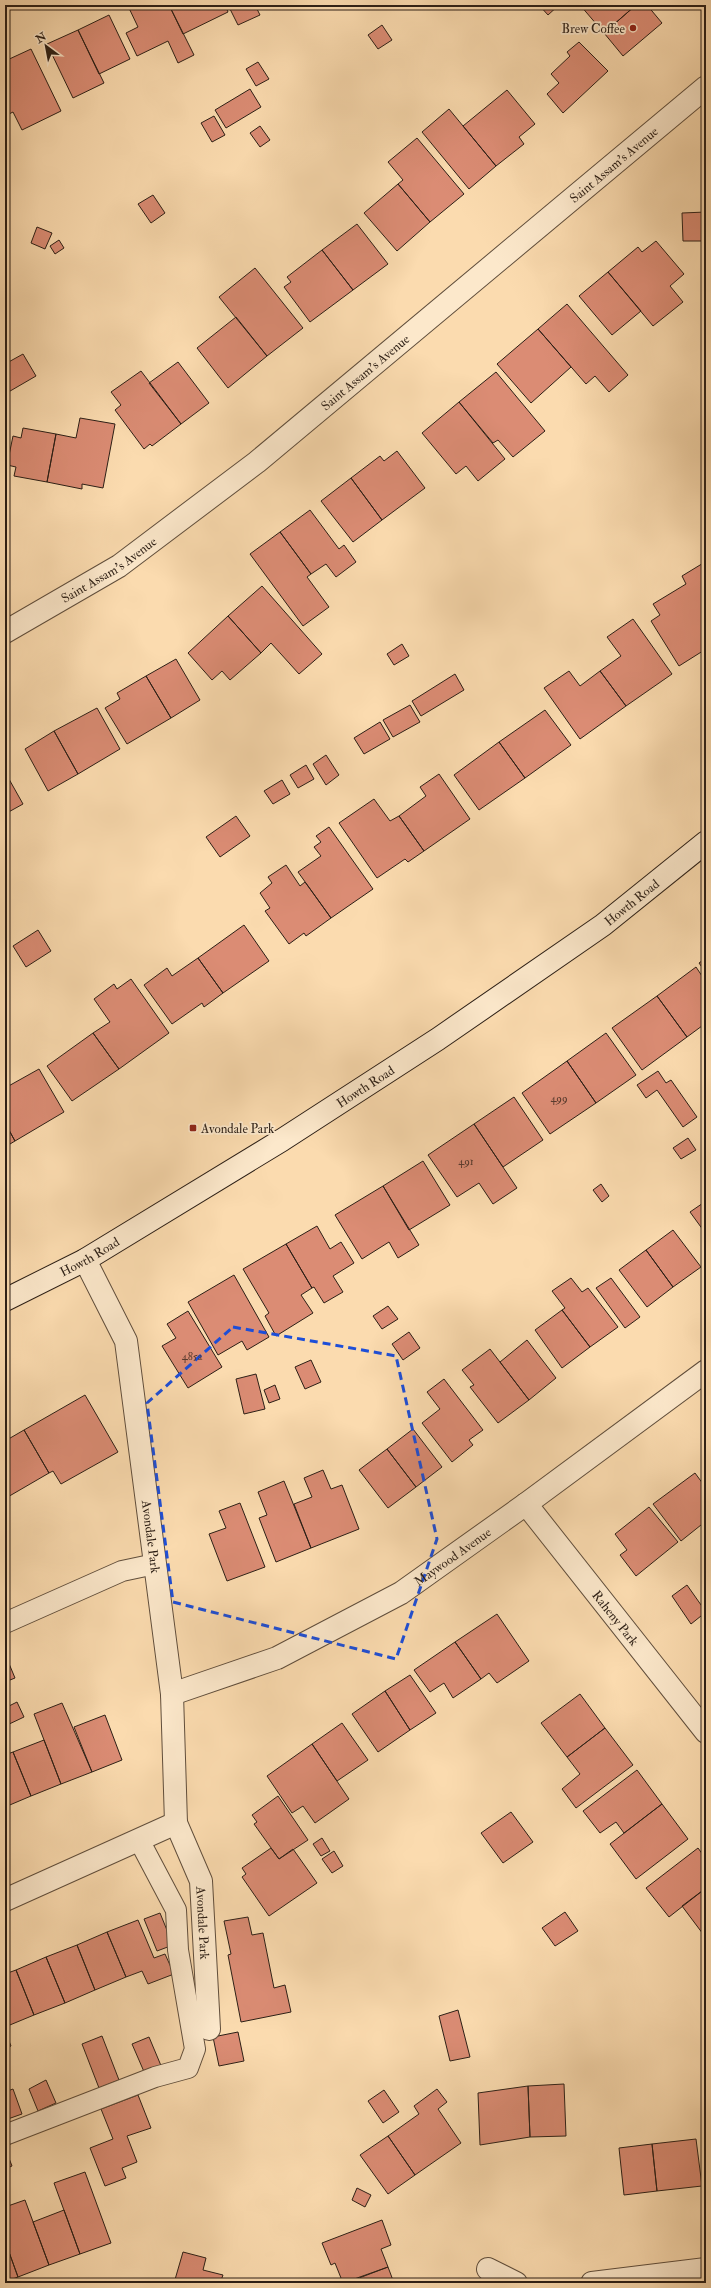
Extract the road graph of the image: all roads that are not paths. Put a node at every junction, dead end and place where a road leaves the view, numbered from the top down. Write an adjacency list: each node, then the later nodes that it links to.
1 (706, 87): 2 (street, Saint Assam's Avenue)
2 (5, 632)
3 (706, 842): 4 (street, Howth Road)
4 (85, 1260): 5 (street, Howth Road); 8 (street, Avondale Park)
5 (5, 1300)
6 (706, 1371): 7 (street, Maywood Avenue)
7 (526, 1504): 10 (street, Maywood Avenue); 11 (street, Raheny Park)
8 (155, 1564): 9 (lane); 10 (street, Avondale Park)
9 (5, 1623)
10 (172, 1694): 12 (street, Avondale Park)
11 (706, 1732)
12 (176, 1823): 13 (street); 15 (street, Avondale Park)
13 (139, 1840): 14 (street); 16 (lane)
14 (5, 1900)
15 (209, 2029)
16 (5, 2135)
17 (706, 2268): 20 (street)
18 (488, 2269): 19 (street)
19 (516, 2283)
20 (592, 2283)

